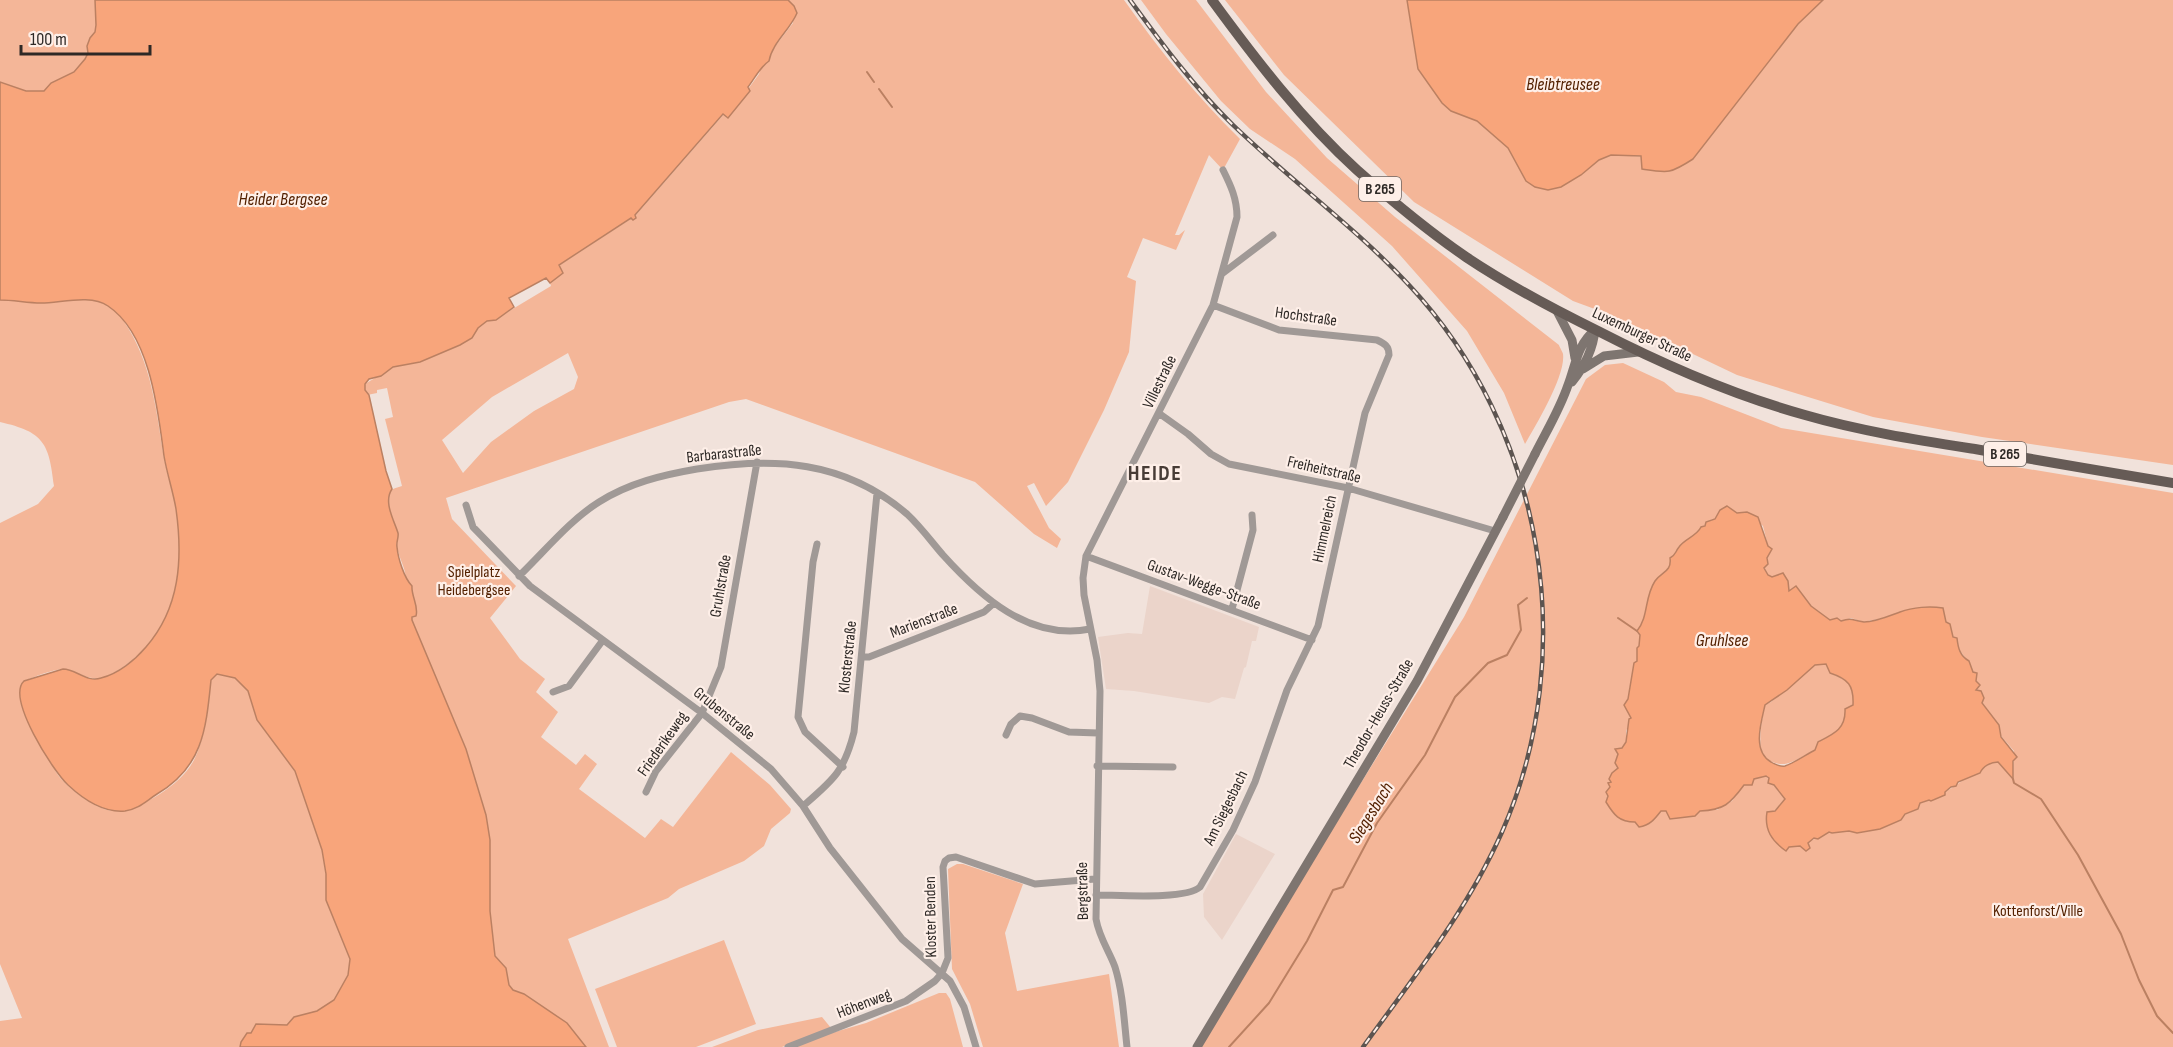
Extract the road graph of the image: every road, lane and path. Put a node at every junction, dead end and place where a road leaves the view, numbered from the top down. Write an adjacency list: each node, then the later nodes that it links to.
1 (1212, 0): 6 (main road, Luxemburger Straße / B 265)
2 (1223, 170): 4 (street, Villestraße)
3 (1274, 235): 4 (street)
4 (1223, 273): 5 (street, Villestraße)
5 (1213, 305): 9 (street, Hochstraße); 13 (street, Villestraße)
6 (1557, 311): 7 (main road, Luxemburger Straße / B 265); 10 (main road)
7 (1595, 330): 8 (main road, Luxemburger Straße / B 265); 10 (main road, Theodor-Heuss-Straße); 11 (main road, Theodor-Heuss-Straße)
8 (1638, 352): 11 (main road, B 265); 15 (main road, Luxemburger Straße / B 265)
9 (1389, 355): 16 (street, Himmelreich)
10 (1575, 358): 12 (main road, Theodor-Heuss-Straße)
11 (1581, 370): 12 (main road, Theodor-Heuss-Straße)
12 (1568, 386): 20 (main road, Theodor-Heuss-Straße, bridge)
13 (1160, 414): 16 (street, Freiheitstraße); 22 (street, Villestraße)
14 (757, 462): 17 (street, Barbarastraße); 23 (street, Barbarastraße); 31 (street, Gruhlstraße)
15 (2173, 483)
16 (1348, 488): 20 (street, Freiheitstraße); 28 (street, Himmelreich)
17 (877, 493): 24 (street, Barbarastraße); 29 (street, Klosterstraße)
18 (466, 505): 23 (street, Grubenstraße)
19 (1252, 515): 25 (street)
20 (1495, 531): 45 (main road, Theodor-Heuss-Straße)
21 (818, 544): 35 (street)
22 (1086, 556): 25 (street, Gustav-Wegge-Straße); 26 (street, Bergstraße)
23 (519, 576): 27 (street, Grubenstraße)
24 (993, 604): 26 (street, Barbarastraße); 29 (street, Marienstraße)
25 (1232, 609): 28 (street, Gustav-Wegge-Straße)
26 (1090, 629): 32 (street, Bergstraße)
27 (603, 640): 30 (street); 31 (street, Grubenstraße)
28 (1312, 640): 40 (street, Am Siegesbach)
29 (862, 657): 35 (street, Klosterstraße)
30 (553, 692)
31 (702, 713): 37 (street, Friederikeweg); 38 (street, Grubenstraße)
32 (1098, 733): 33 (street); 34 (street, Bergstraße)
33 (1006, 735)
34 (1097, 766): 36 (street); 39 (street, Bergstraße)
35 (843, 767): 38 (street, Klosterstraße)
36 (1173, 767)
37 (646, 792)
38 (803, 806): 41 (street, Grubenstraße)
39 (1095, 879): 40 (street, Bergstraße); 41 (street, Kloster Benden)
40 (1096, 895): 44 (street, Bergstraße)
41 (942, 973): 42 (street, Höhenweg); 43 (street, Kloster Benden)
42 (788, 1047)
43 (976, 1047)
44 (1127, 1047)
45 (1197, 1047)

